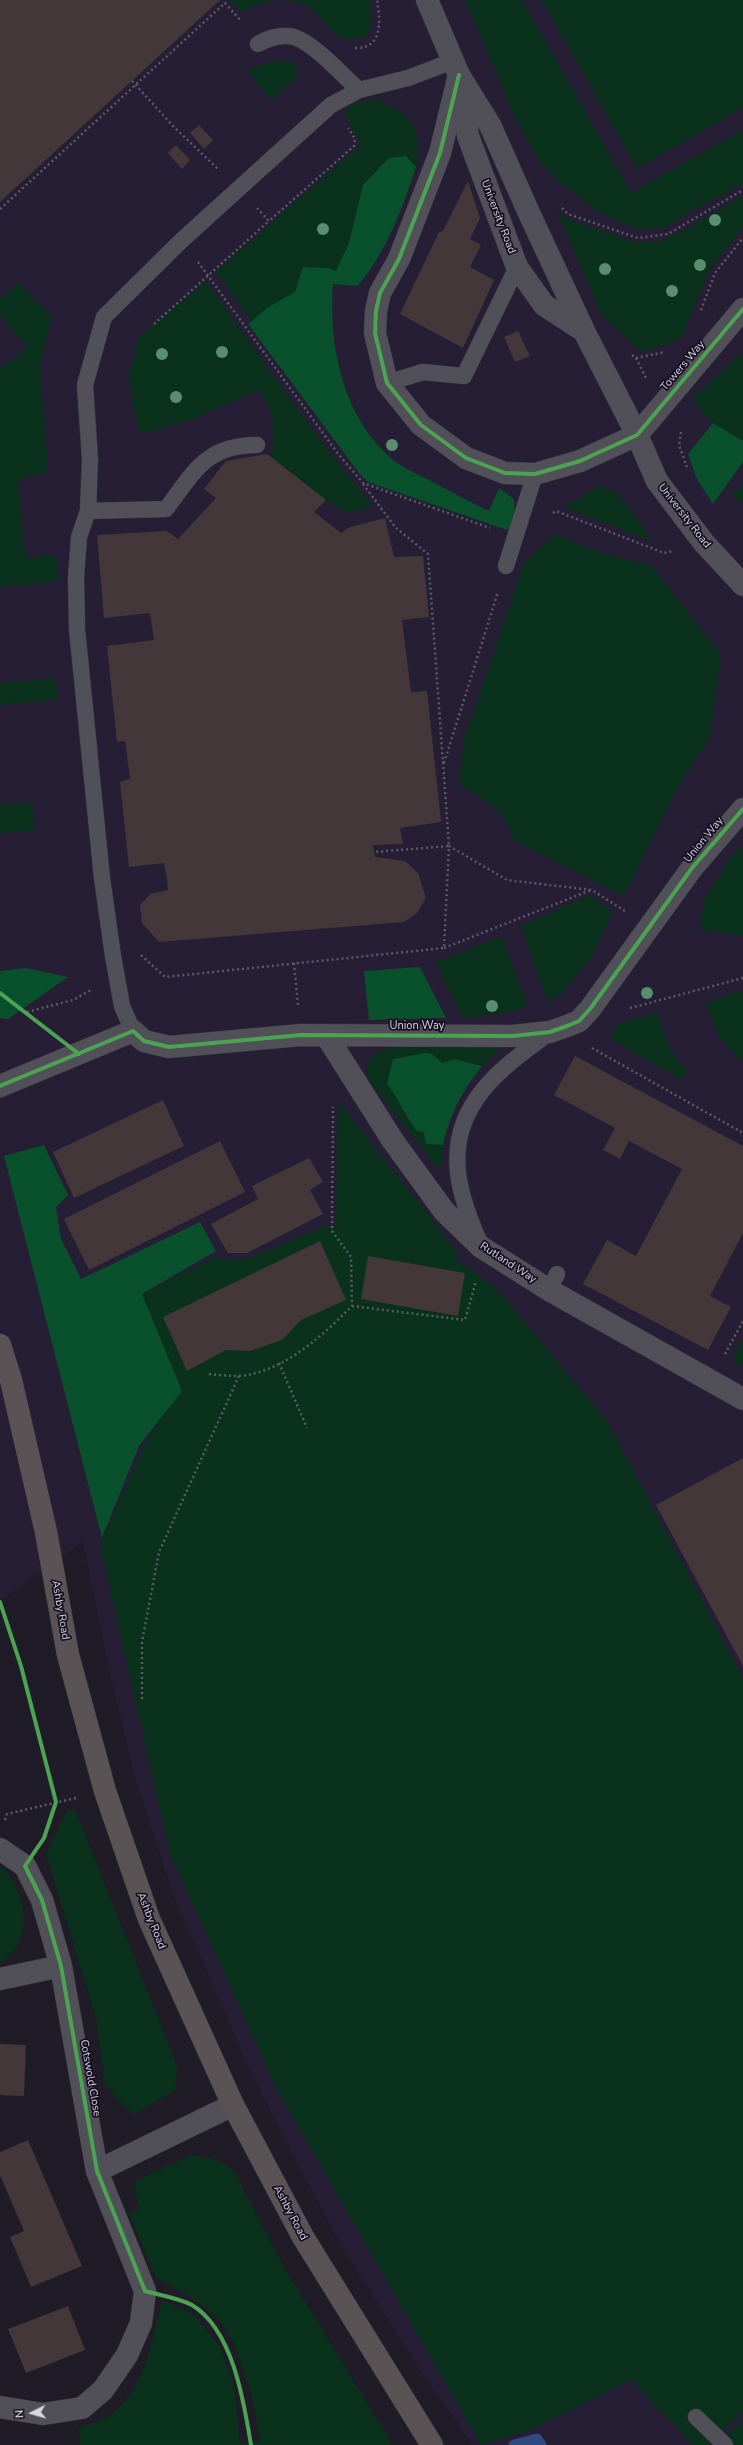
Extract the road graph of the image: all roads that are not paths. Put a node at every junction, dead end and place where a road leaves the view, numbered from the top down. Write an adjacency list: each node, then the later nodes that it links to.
1 (427, 0): 3 (street, University Road)
2 (258, 44): 4 (lane)
3 (456, 68): 4 (lane); 5 (street, University Road); 7 (street, University Road); 8 (street)
4 (359, 90): 12 (lane)
5 (517, 267): 7 (street, University Road); 8 (lane)
6 (743, 309): 9 (street, Towers Way)
7 (584, 331): 9 (street, University Road)
8 (387, 383): 11 (street)
9 (637, 435): 11 (street); 14 (street, University Road)
10 (257, 445): 12 (lane)
11 (535, 474): 13 (lane)
12 (88, 511): 17 (lane)
13 (506, 566)
14 (743, 585)
15 (743, 809): 16 (street, Union Way)
16 (558, 1029): 18 (street, Union Way); 20 (lane)
17 (133, 1031): 18 (street, Union Way); 19 (street)
18 (326, 1034): 20 (street, Rutland Way)
19 (0, 1086)
20 (481, 1246): 23 (street, Rutland Way)
21 (0, 1345): 22 (main road, Ashby Road)
22 (6, 1382): 27 (main road, Ashby Road)
23 (743, 1399)
24 (0, 1849): 25 (street, Cotswold Close)
25 (61, 1966): 26 (street); 28 (street, Cotswold Close)
26 (0, 1979)
27 (233, 2104): 28 (street); 31 (main road, Ashby Road)
28 (97, 2171): 29 (street, Cotswold Close)
29 (0, 2407)
30 (696, 2416): 32 (lane)
31 (432, 2445)
32 (725, 2445)

